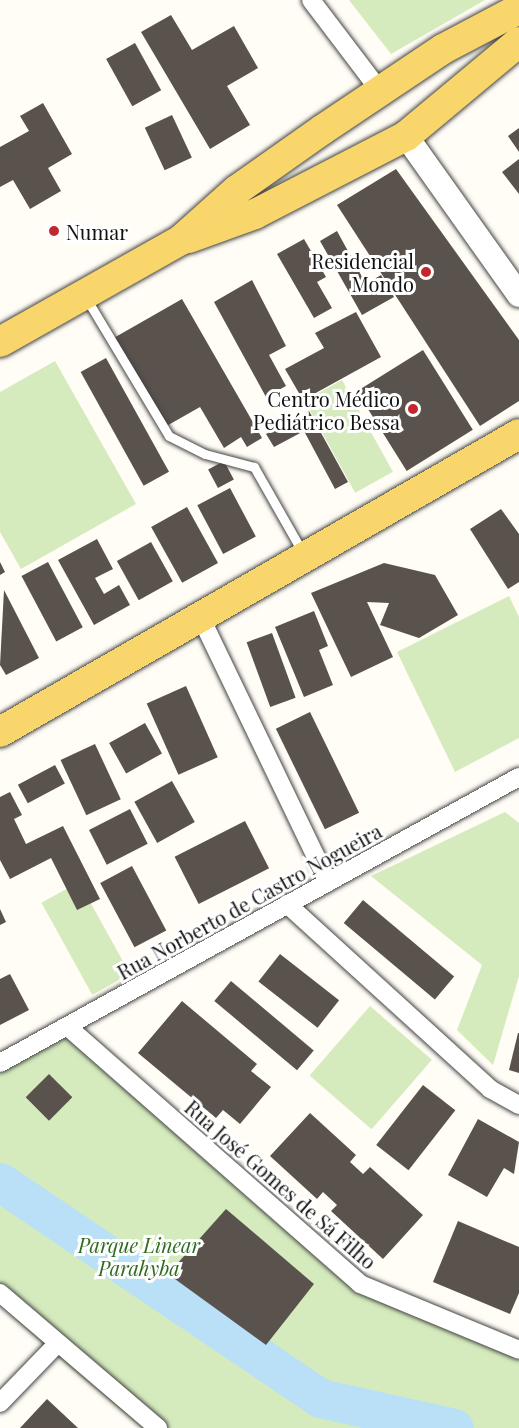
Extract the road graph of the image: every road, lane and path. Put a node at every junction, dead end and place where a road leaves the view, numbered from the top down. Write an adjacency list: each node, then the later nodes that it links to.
1 (311, 0): 4 (street)
2 (519, 9): 4 (main road)
3 (519, 42): 5 (main road)
4 (380, 91): 6 (main road)
5 (406, 136): 6 (main road); 8 (street)
6 (181, 240): 7 (main road)
7 (84, 295): 9 (main road); 11 (lane)
8 (519, 295)
9 (0, 342)
10 (519, 434): 11 (main road)
11 (306, 558): 12 (main road)
12 (201, 618): 13 (main road); 15 (street)
13 (0, 732)
14 (515, 785): 15 (street, Rua Norberto de Castro Nogueira)
15 (328, 882): 16 (street, Rua Norberto de Castro Nogueira)
16 (286, 904): 17 (street, Rua Norberto de Castro Nogueira); 19 (street)
17 (69, 1028): 18 (street, Rua Norberto de Castro Nogueira); 22 (street, Rua José Gomes de Sá Filho)
18 (0, 1063)
19 (519, 1105)
20 (0, 1293): 21 (street)
21 (58, 1343): 23 (street); 24 (street)
22 (519, 1350)
23 (0, 1403)
24 (158, 1428)

